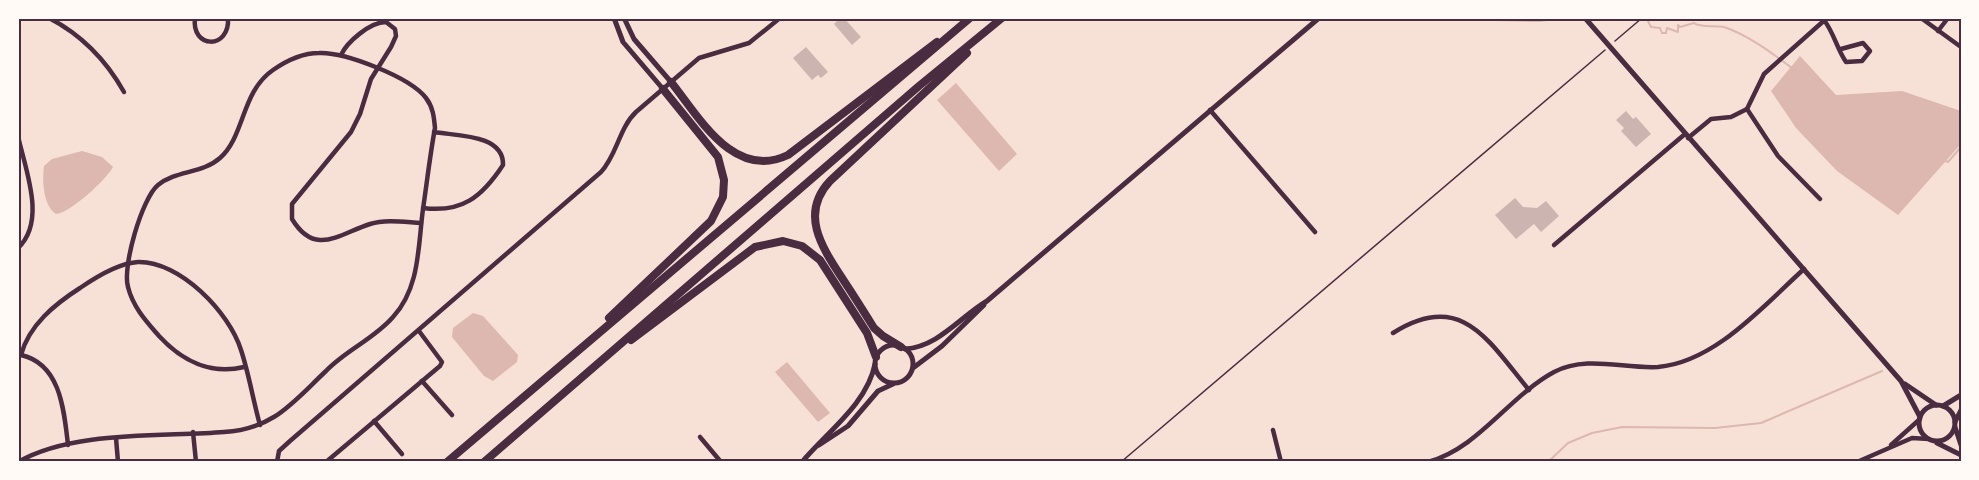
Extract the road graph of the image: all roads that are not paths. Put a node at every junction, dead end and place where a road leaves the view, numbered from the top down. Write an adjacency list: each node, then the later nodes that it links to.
1 (195, 18): 2 (street)
2 (228, 18)
3 (614, 18): 21 (street)
4 (624, 18): 20 (street)
5 (780, 18): 20 (street)
6 (970, 18): 15 (highway)
7 (1003, 18): 40 (highway); 41 (highway)
8 (1319, 18): 24 (street)
9 (1585, 18): 27 (street)
10 (1921, 18): 14 (street)
11 (1948, 18): 14 (street)
12 (52, 19): 22 (street)
13 (1826, 19): 17 (street); 23 (street)
14 (1938, 31): 16 (street)
15 (952, 34): 20 (highway); 39 (highway)
16 (1961, 47)
17 (1841, 49): 17 (street)
18 (341, 55): 19 (street); 19 (street); 34 (street)
19 (377, 69): 25 (street); 30 (street)
20 (671, 82): 21 (street)
21 (663, 90): 37 (street); 39 (highway)
22 (124, 92)
23 (1747, 109): 27 (street); 28 (street)
24 (1210, 110): 31 (street); 36 (street)
25 (434, 132): 29 (street); 29 (street)
26 (18, 136): 33 (street)
27 (1687, 136): 32 (street); 35 (street)
28 (1820, 199)
29 (423, 208): 30 (street)
30 (421, 224): 57 (street)
31 (1316, 232)
32 (1554, 245)
33 (18, 248)
34 (129, 264): 42 (street); 44 (street); 44 (street)
35 (1804, 269): 47 (street); 49 (street)
36 (987, 301): 40 (street); 45 (street)
37 (419, 331): 46 (street); 69 (street)
38 (1393, 333): 49 (street)
39 (595, 334): 74 (highway)
40 (903, 348): 43 (street); 45 (street)
41 (617, 349): 43 (highway); 75 (highway)
42 (19, 354): 63 (street)
43 (875, 361): 48 (street); 65 (street)
44 (244, 367): 57 (street)
45 (910, 374): 48 (street)
46 (422, 381): 53 (street); 55 (street)
47 (1901, 381): 51 (street); 54 (street)
48 (895, 383): 65 (street)
49 (1529, 390): 79 (street)
50 (1961, 395): 51 (street)
51 (1939, 406): 54 (street); 56 (street)
52 (1961, 411): 56 (street)
53 (452, 415)
54 (1920, 418): 62 (street); 66 (street)
55 (374, 421): 67 (street); 73 (street)
56 (1955, 424): 62 (street); 64 (street)
57 (260, 425): 59 (street)
58 (1273, 430): 78 (street)
59 (194, 432): 61 (street); 72 (street)
60 (700, 437): 76 (street)
61 (116, 438): 63 (street); 71 (street)
62 (1931, 440): 66 (street); 68 (street)
63 (68, 445): 70 (street)
64 (1961, 445)
65 (817, 446): 77 (street)
66 (1889, 446): 80 (street)
67 (402, 454)
68 (1961, 455)
69 (277, 460)
70 (18, 462)
71 (118, 462)
72 (196, 462)
73 (326, 462)
74 (447, 462)
75 (484, 462)
76 (721, 462)
77 (802, 462)
78 (1281, 462)
79 (1428, 462)
80 (1857, 462)

